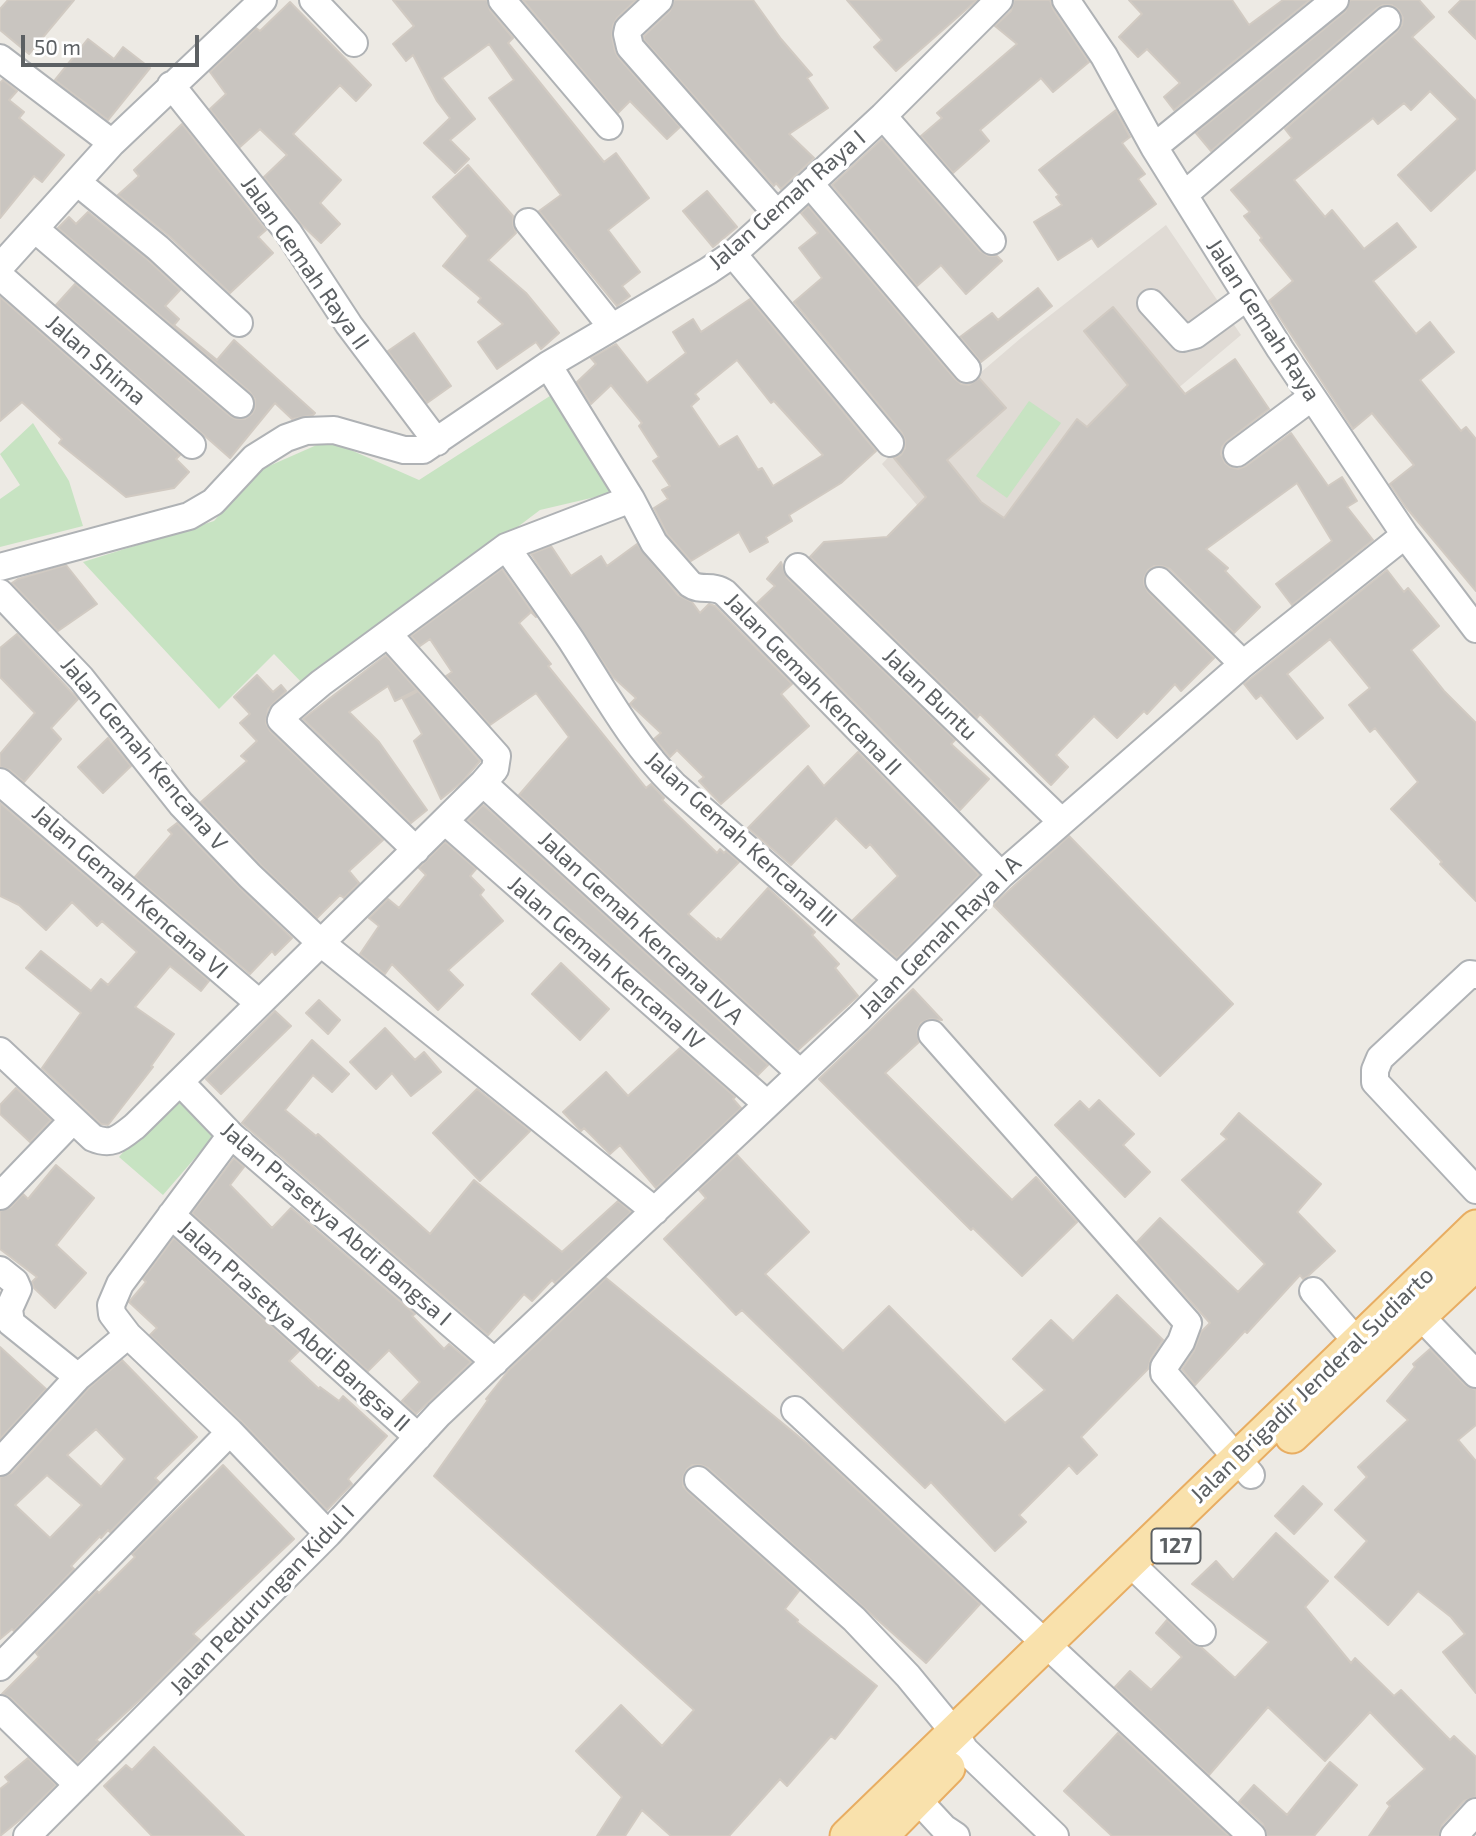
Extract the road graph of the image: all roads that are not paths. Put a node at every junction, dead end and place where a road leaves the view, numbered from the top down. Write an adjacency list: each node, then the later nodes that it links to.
1 (263, 0): 11 (street)
2 (313, 0): 9 (street)
3 (502, 0): 13 (street)
4 (659, 0): 19 (street)
5 (999, 0): 12 (street, Jalan Gemah Raya I)
6 (1066, 0): 15 (street, Jalan Gemah Raya)
7 (1335, 0): 15 (street)
8 (1387, 20): 18 (street)
9 (354, 43)
10 (0, 58): 14 (street)
11 (171, 85): 14 (street); 34 (street, Jalan Gemah Raya II)
12 (883, 116): 17 (street, Jalan Gemah Raya I); 22 (street)
13 (609, 126)
14 (112, 143): 16 (street)
15 (1154, 147): 18 (street, Jalan Gemah Raya)
16 (77, 182): 21 (street); 28 (street)
17 (810, 184): 19 (street, Jalan Gemah Raya I); 31 (street)
18 (1184, 195): 26 (street, Jalan Gemah Raya)
19 (777, 214): 23 (street, Jalan Gemah Raya I)
20 (528, 222): 29 (street)
21 (35, 229): 24 (street); 33 (street)
22 (992, 241)
23 (733, 254): 29 (street, Jalan Gemah Raya I); 35 (street)
24 (0, 267)
25 (0, 276): 36 (street, Jalan Shima)
26 (1247, 298): 27 (street); 32 (street, Jalan Gemah Raya)
27 (1151, 303)
28 (239, 323)
29 (611, 326): 30 (street, Jalan Gemah Raya I)
30 (548, 365): 34 (street, Jalan Gemah Raya I); 38 (street, Jalan Gemah Kencana II)
31 (967, 369)
32 (1312, 397): 37 (street); 39 (street, Jalan Gemah Raya)
33 (240, 404)
34 (437, 442): 42 (street)
35 (890, 443)
36 (192, 445)
37 (1237, 453)
38 (631, 499): 40 (street); 53 (street, Jalan Gemah Kencana II)
39 (1405, 535): 45 (street, Jalan Gemah Raya); 47 (street, Jalan Gemah Raya I A)
40 (506, 547): 46 (street); 56 (street, Jalan Gemah Kencana III)
41 (799, 567): 50 (street, Jalan Buntu)
42 (0, 568)
43 (1159, 581): 47 (street)
44 (0, 593): 54 (street, Jalan Gemah Kencana V)
45 (1476, 629)
46 (388, 634): 48 (street); 52 (street)
47 (1242, 664): 50 (street, Jalan Gemah Raya I A)
48 (483, 783): 51 (street); 60 (street, Jalan Gemah Kencana IV A)
49 (4, 792): 57 (street, Jalan Gemah Kencana VI)
50 (1061, 821): 53 (street, Jalan Gemah Raya I A)
51 (446, 822): 52 (street); 62 (street, Jalan Gemah Kencana IV)
52 (416, 849): 54 (street)
53 (1001, 875): 56 (street, Jalan Gemah Raya I A)
54 (321, 943): 57 (street); 67 (street, Jalan Gemah Kencana V)
55 (1476, 975): 65 (street)
56 (897, 979): 60 (street, Jalan Gemah Raya I A)
57 (259, 1003): 61 (street)
58 (932, 1034): 82 (street)
59 (0, 1051): 63 (street)
60 (799, 1072): 62 (street, Jalan Gemah Raya I A)
61 (180, 1082): 63 (street); 64 (street, Jalan Prasetya Abdi Bangsa I)
62 (767, 1104): 67 (street, Jalan Gemah Raya I A)
63 (73, 1120): 66 (street)
64 (231, 1135): 68 (street); 75 (street, Jalan Prasetya Abdi Bangsa I)
65 (1476, 1190)
66 (0, 1196)
67 (655, 1211): 75 (street, Jalan Gemah Raya I A)
68 (171, 1215): 73 (street); 80 (street, Jalan Prasetya Abdi Bangsa II)
69 (1474, 1243): 72 (main road, Jalan Brigadir Jenderal Sudiarto / 127)
70 (0, 1270): 77 (street)
71 (1313, 1291): 74 (street)
72 (1412, 1307): 74 (main road, Jalan Brigadir Jenderal Sudiarto / 127); 76 (street)
73 (128, 1335): 77 (street); 79 (street)
74 (1365, 1351): 82 (main road, Jalan Brigadir Jenderal Sudiarto / 127)
75 (495, 1362): 80 (street, Jalan Pedurungan Kidul I)
76 (1476, 1374)
77 (78, 1377): 81 (street)
78 (795, 1410): 87 (street)
79 (230, 1432): 84 (street); 88 (street)
80 (418, 1437): 84 (street, Jalan Pedurungan Kidul I)
81 (0, 1462)
82 (1244, 1466): 85 (main road, Jalan Brigadir Jenderal Sudiarto / 127)
83 (698, 1479): 90 (street)
84 (328, 1534): 91 (street, Jalan Pedurungan Kidul I)
85 (1136, 1569): 86 (street); 87 (main road, Jalan Brigadir Jenderal Sudiarto / 127)
86 (1202, 1632)
87 (1051, 1650): 90 (main road, Jalan Brigadir Jenderal Sudiarto / 127); 99 (street)
88 (0, 1667)
89 (0, 1709): 91 (street)
90 (960, 1741): 92 (main road, Jalan Brigadir Jenderal Sudiarto / 127); 98 (street)
91 (78, 1786): 94 (street, Jalan Pedurungan Kidul I)
92 (910, 1791): 95 (main road, Jalan Brigadir Jenderal Sudiarto / 127); 96 (main road, Jalan Brigadir Jenderal Sudiarto / 127); 97 (street)
93 (1476, 1812): 100 (street)
94 (27, 1836)
95 (847, 1836)
96 (881, 1836)
97 (956, 1836)
98 (1055, 1836)
99 (1252, 1836)
100 (1454, 1836)

